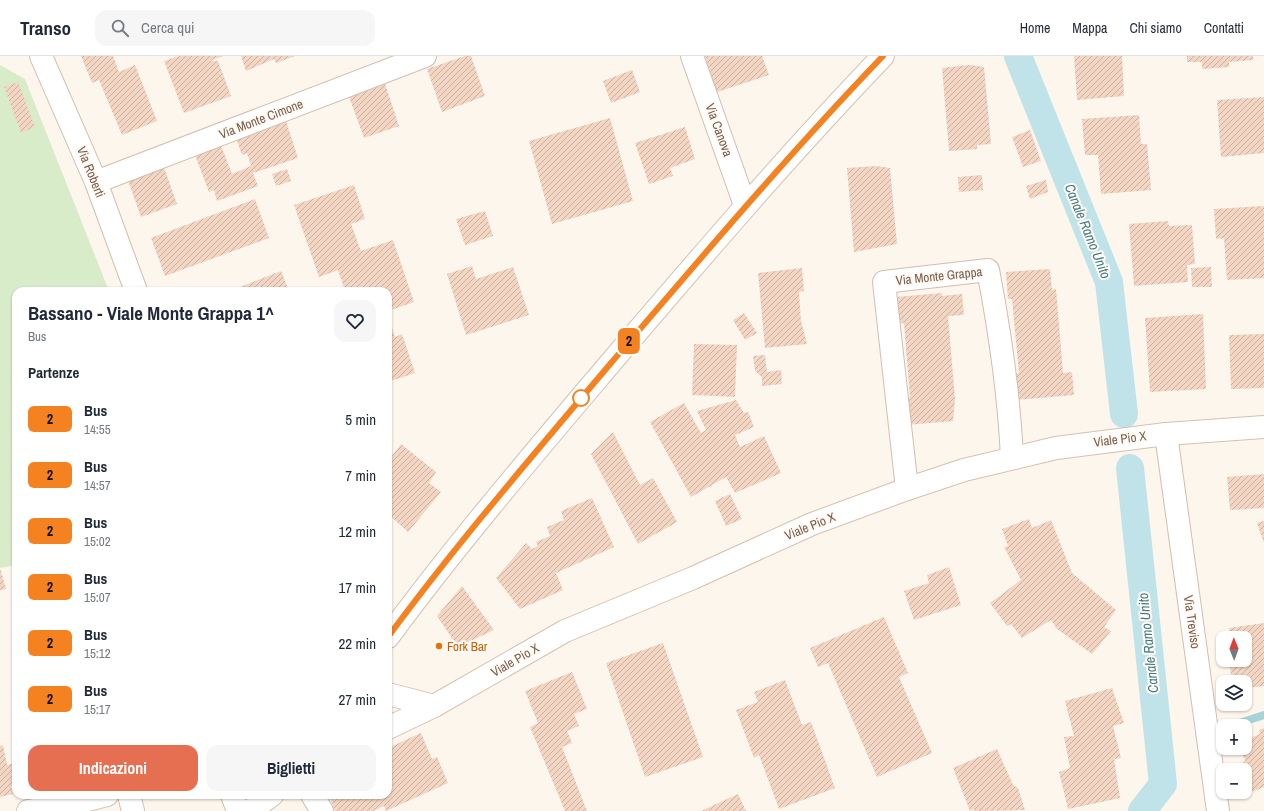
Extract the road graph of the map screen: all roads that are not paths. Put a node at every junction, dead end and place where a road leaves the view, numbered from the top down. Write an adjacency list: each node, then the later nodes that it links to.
1 (42, 56): 5 (street, Via Roberti)
2 (425, 56): 5 (street, Via Monte Cimone)
3 (692, 56): 6 (street, Via Canova)
4 (883, 56): 6 (street)
5 (96, 182): 7 (street, Via Roberti)
6 (745, 205): 12 (street)
7 (135, 287)
8 (1264, 426): 9 (street, Viale Pio X)
9 (1166, 434): 10 (street, Viale Pio X); 26 (street, Via Treviso)
10 (1012, 458): 11 (street, Viale Pio X); 11 (street, Via Monte Grappa)
11 (907, 489): 14 (street, Viale Pio X)
12 (392, 632)
13 (392, 695): 14 (street)
14 (434, 706): 15 (street, Viale Pio X)
15 (392, 726)
16 (92, 799): 21 (street)
17 (130, 799): 22 (street)
18 (234, 799): 23 (street)
19 (266, 799): 24 (street)
20 (314, 799): 25 (street)
21 (28, 811)
22 (133, 811)
23 (238, 811)
24 (250, 811)
25 (322, 811)
26 (1218, 811)

